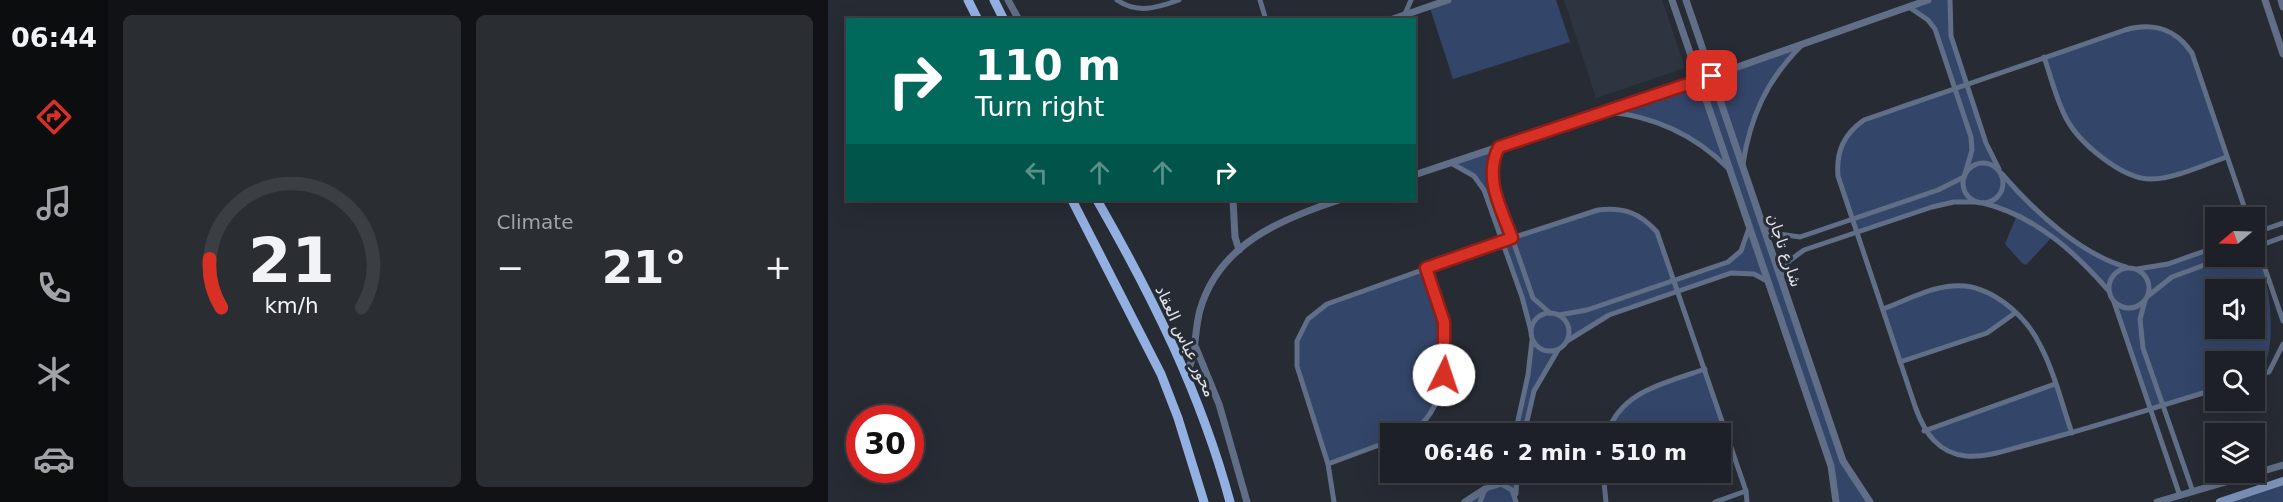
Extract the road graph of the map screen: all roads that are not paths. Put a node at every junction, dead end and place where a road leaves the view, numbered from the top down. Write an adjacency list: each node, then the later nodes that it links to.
1 (968, 0): 19 (main road)
2 (994, 0): 20 (main road)
3 (1008, 0): 21 (street)
4 (1117, 0): 15 (street)
5 (1179, 0): 15 (street)
6 (1260, 0): 22 (street)
7 (1411, 0): 18 (street)
8 (1446, 0): 18 (street)
9 (1672, 0): 28 (street, شارع تاجان)
10 (1686, 0): 27 (street, شارع تاجان)
11 (1928, 0): 16 (street)
12 (1950, 0): 29 (street)
13 (2265, 0): 25 (street)
14 (2281, 0): 17 (street)
15 (1171, 1)
16 (1909, 7): 24 (street); 30 (street)
17 (2283, 7)
18 (1405, 14): 23 (street)
19 (977, 18)
20 (1003, 18)
21 (1018, 18)
22 (1265, 18)
23 (1395, 18)
24 (1802, 44): 27 (street); 35 (street)
25 (2283, 54)
26 (2044, 57): 29 (street); 33 (street); 33 (street)
27 (1712, 76): 28 (street); 35 (street, شارع تاجان)
28 (1699, 80): 31 (street); 36 (street, شارع تاجان)
29 (1966, 83): 30 (street); 37 (street)
30 (1955, 87): 39 (street); 48 (street)
31 (1602, 112): 32 (street); 36 (street)
32 (1499, 147): 34 (street); 55 (street)
33 (2227, 157): 47 (street)
34 (1451, 163): 38 (street); 56 (street)
35 (1743, 166): 40 (street, شارع تاجان)
36 (1730, 170): 41 (street, شارع تاجان)
37 (2000, 171): 39 (street); 46 (street); 61 (street)
38 (1416, 174)
39 (1964, 176): 46 (street); 48 (street)
40 (1749, 184): 41 (street); 49 (street, شارع تاجان)
41 (1736, 189): 51 (street, شارع تاجان)
42 (1073, 201): 113 (main road)
43 (1098, 201): 85 (main road, محور عباس العقاد)
44 (1233, 201): 58 (street)
45 (1336, 201): 58 (street)
46 (1980, 203): 53 (street); 68 (street)
47 (2244, 207)
48 (1853, 219): 49 (street); 53 (street)
49 (1762, 222): 65 (street, شارع تاجان)
50 (2283, 223): 52 (street)
51 (1749, 226): 66 (street); 67 (street, شارع تاجان)
52 (2265, 230)
53 (1857, 232): 65 (street); 72 (street)
54 (2283, 237): 57 (street)
55 (1512, 238): 56 (street); 66 (street); 73 (street)
56 (1503, 241): 63 (street); 77 (street)
57 (2265, 244)
58 (1239, 250): 81 (street)
59 (2205, 251): 64 (street)
60 (2205, 265): 70 (street)
61 (2126, 267): 64 (street); 68 (street)
62 (2263, 267): 76 (street)
63 (1426, 268): 91 (street); 102 (street)
64 (2137, 269): 70 (street)
65 (1780, 277): 98 (street, شارع تاجان)
66 (1674, 280): 69 (street); 75 (street)
67 (1767, 281): 69 (street); 100 (street, شارع تاجان)
68 (2108, 290): 71 (street)
69 (1678, 291): 79 (street); 84 (street)
70 (2146, 299): 71 (street); 89 (street)
71 (2114, 302): 90 (street)
72 (1882, 309): 74 (street); 83 (street)
73 (1550, 313): 75 (street); 77 (street)
74 (2015, 313): 83 (street); 87 (street)
75 (1559, 315): 79 (street)
76 (2283, 321)
77 (1531, 331): 78 (street)
78 (1533, 338): 82 (street); 92 (street)
79 (1567, 341): 82 (street)
80 (2283, 345): 86 (street)
81 (1196, 348): 85 (street); 115 (street)
82 (1560, 348): 93 (street)
83 (1900, 362): 96 (street)
84 (1705, 369): 94 (street); 95 (street)
85 (1187, 373): 114 (main road, محور عباس العقاد)
86 (2265, 373)
87 (2055, 384): 96 (street); 97 (street)
88 (2205, 392): 89 (street)
89 (2163, 405): 90 (street); 110 (street)
90 (2151, 408): 97 (street); 111 (street)
91 (1422, 423)
92 (1517, 423)
93 (1527, 423)
94 (1612, 423)
95 (1723, 423)
96 (1924, 430): 97 (street)
97 (2072, 433)
98 (1836, 442): 100 (street); 123 (street, شارع تاجان)
99 (1380, 445): 102 (street)
100 (1823, 446): 122 (street, شارع تاجان)
101 (1731, 447): 109 (street)
102 (1328, 464): 116 (street)
103 (2283, 465): 110 (street)
104 (2283, 481): 125 (main road)
105 (1490, 483): 108 (street)
106 (1517, 483): 112 (street)
107 (1604, 483): 119 (street)
108 (1487, 488): 112 (street); 117 (street); 118 (street)
109 (1746, 492): 120 (street); 121 (street)
110 (2193, 492): 111 (street)
111 (2180, 496): 124 (street)
112 (1516, 499)
113 (1204, 502)
114 (1230, 502)
115 (1247, 502)
116 (1335, 502)
117 (1466, 502)
118 (1480, 502)
119 (1606, 502)
120 (1715, 502)
121 (1747, 502)
122 (1836, 502)
123 (1870, 502)
124 (2157, 502)
125 (2220, 502)

